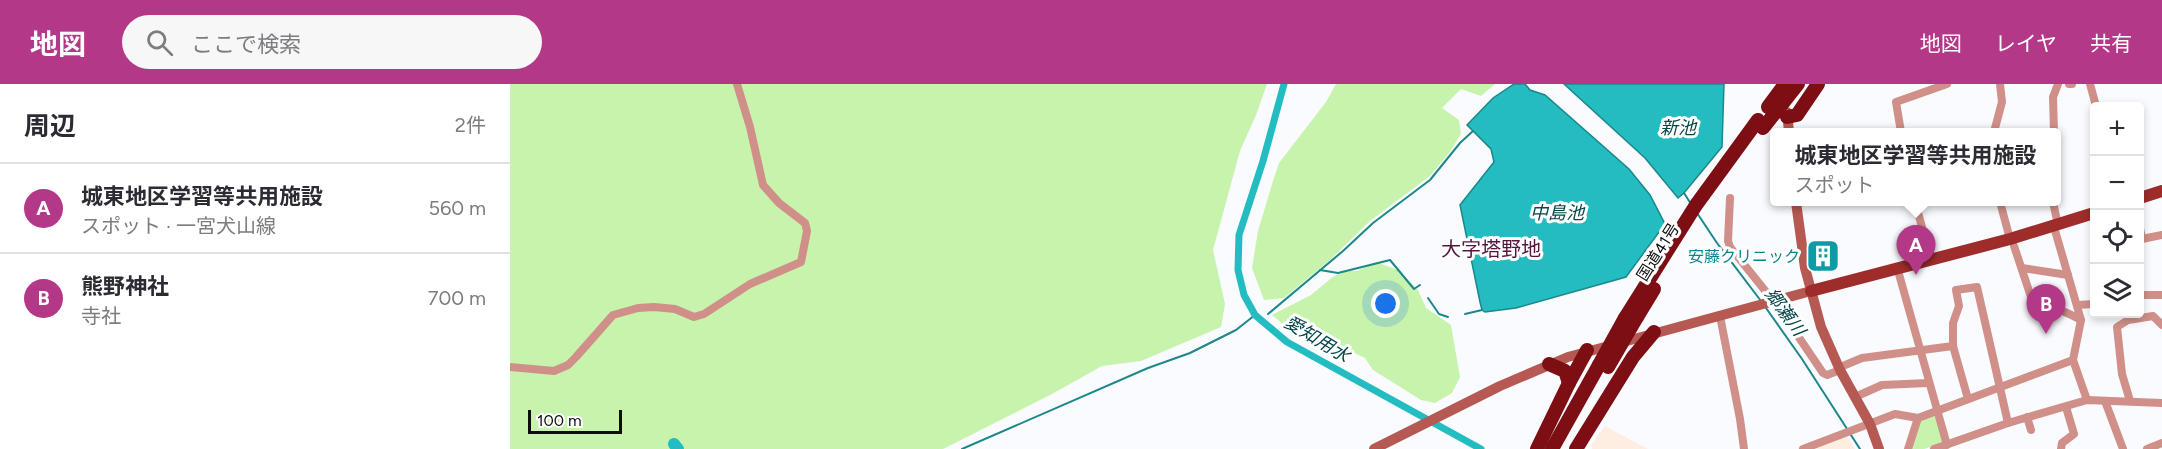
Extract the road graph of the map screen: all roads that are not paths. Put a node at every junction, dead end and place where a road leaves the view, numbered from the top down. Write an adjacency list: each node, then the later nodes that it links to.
1 (737, 84): 52 (street)
2 (1784, 84): 10 (street); 11 (highway, 国道41号, bridge)
3 (1798, 84): 11 (highway, 国道41号, bridge)
4 (1818, 84): 10 (highway)
5 (1947, 84): 13 (street)
6 (2000, 84): 14 (street)
7 (2058, 84): 15 (street)
8 (2090, 84): 9 (street)
9 (2095, 102)
10 (1787, 117): 12 (street)
11 (1760, 124): 51 (highway, 国道41号, bridge)
12 (1788, 128)
13 (1900, 128)
14 (1995, 128)
15 (2054, 128)
16 (2162, 191): 17 (main road)
17 (2144, 196)
18 (1730, 198): 35 (street)
19 (1797, 206): 32 (street)
20 (1916, 206): 28 (street)
21 (2001, 206): 27 (street)
22 (2054, 206): 24 (street)
23 (2090, 214): 24 (main road)
24 (2056, 226): 27 (main road); 31 (street)
25 (2162, 235): 26 (street)
26 (2144, 238)
27 (2012, 242): 28 (main road); 30 (street)
28 (1931, 259): 29 (main road)
29 (1898, 267): 32 (main road); 46 (street)
30 (2022, 268): 31 (street); 41 (street)
31 (2068, 275): 37 (street)
32 (1811, 291): 35 (street); 53 (street)
33 (2144, 295): 34 (street)
34 (2162, 295)
35 (1774, 302): 38 (street); 53 (street)
36 (2090, 304): 37 (street)
37 (2076, 305): 41 (street)
38 (1720, 316): 43 (street); 77 (street)
39 (2144, 316): 42 (street)
40 (2128, 318): 61 (street)
41 (2081, 320): 49 (street)
42 (2162, 325)
43 (1654, 332): 44 (street); 48 (highway)
44 (1626, 339): 47 (street); 48 (highway)
45 (1953, 346): 46 (street); 56 (street); 58 (street)
46 (1920, 349): 53 (street); 55 (street)
47 (1587, 350): 50 (street); 54 (highway)
48 (1633, 357): 76 (highway)
49 (2073, 360): 56 (street); 59 (street)
50 (1549, 364): 54 (highway); 72 (street)
51 (1603, 366): 74 (highway, 国道41号); 75 (highway, 国道41号)
52 (510, 367)
53 (1839, 369): 57 (street)
54 (1569, 383): 73 (highway)
55 (1928, 383): 57 (street); 64 (street)
56 (2001, 387): 58 (street); 67 (street)
57 (1855, 397): 68 (street)
58 (1968, 399): 64 (street)
59 (2087, 400): 60 (street); 63 (street)
60 (2105, 401): 61 (street); 83 (street)
61 (2130, 401): 62 (street)
62 (2162, 403)
63 (2066, 407): 65 (street); 82 (street)
64 (1938, 411): 66 (street); 71 (street)
65 (2026, 417): 67 (street); 69 (street)
66 (1918, 418): 68 (street); 80 (street)
67 (2008, 423): 71 (street)
68 (1870, 424): 78 (street); 79 (street)
69 (2031, 430)
70 (2162, 443): 84 (street)
71 (1947, 445): 81 (street)
72 (1374, 449)
73 (1537, 449)
74 (1552, 449)
75 (1562, 449)
76 (1576, 449)
77 (1744, 449)
78 (1803, 449)
79 (1879, 449)
80 (1908, 449)
81 (1934, 449)
82 (2061, 449)
83 (2123, 449)
84 (2147, 449)

